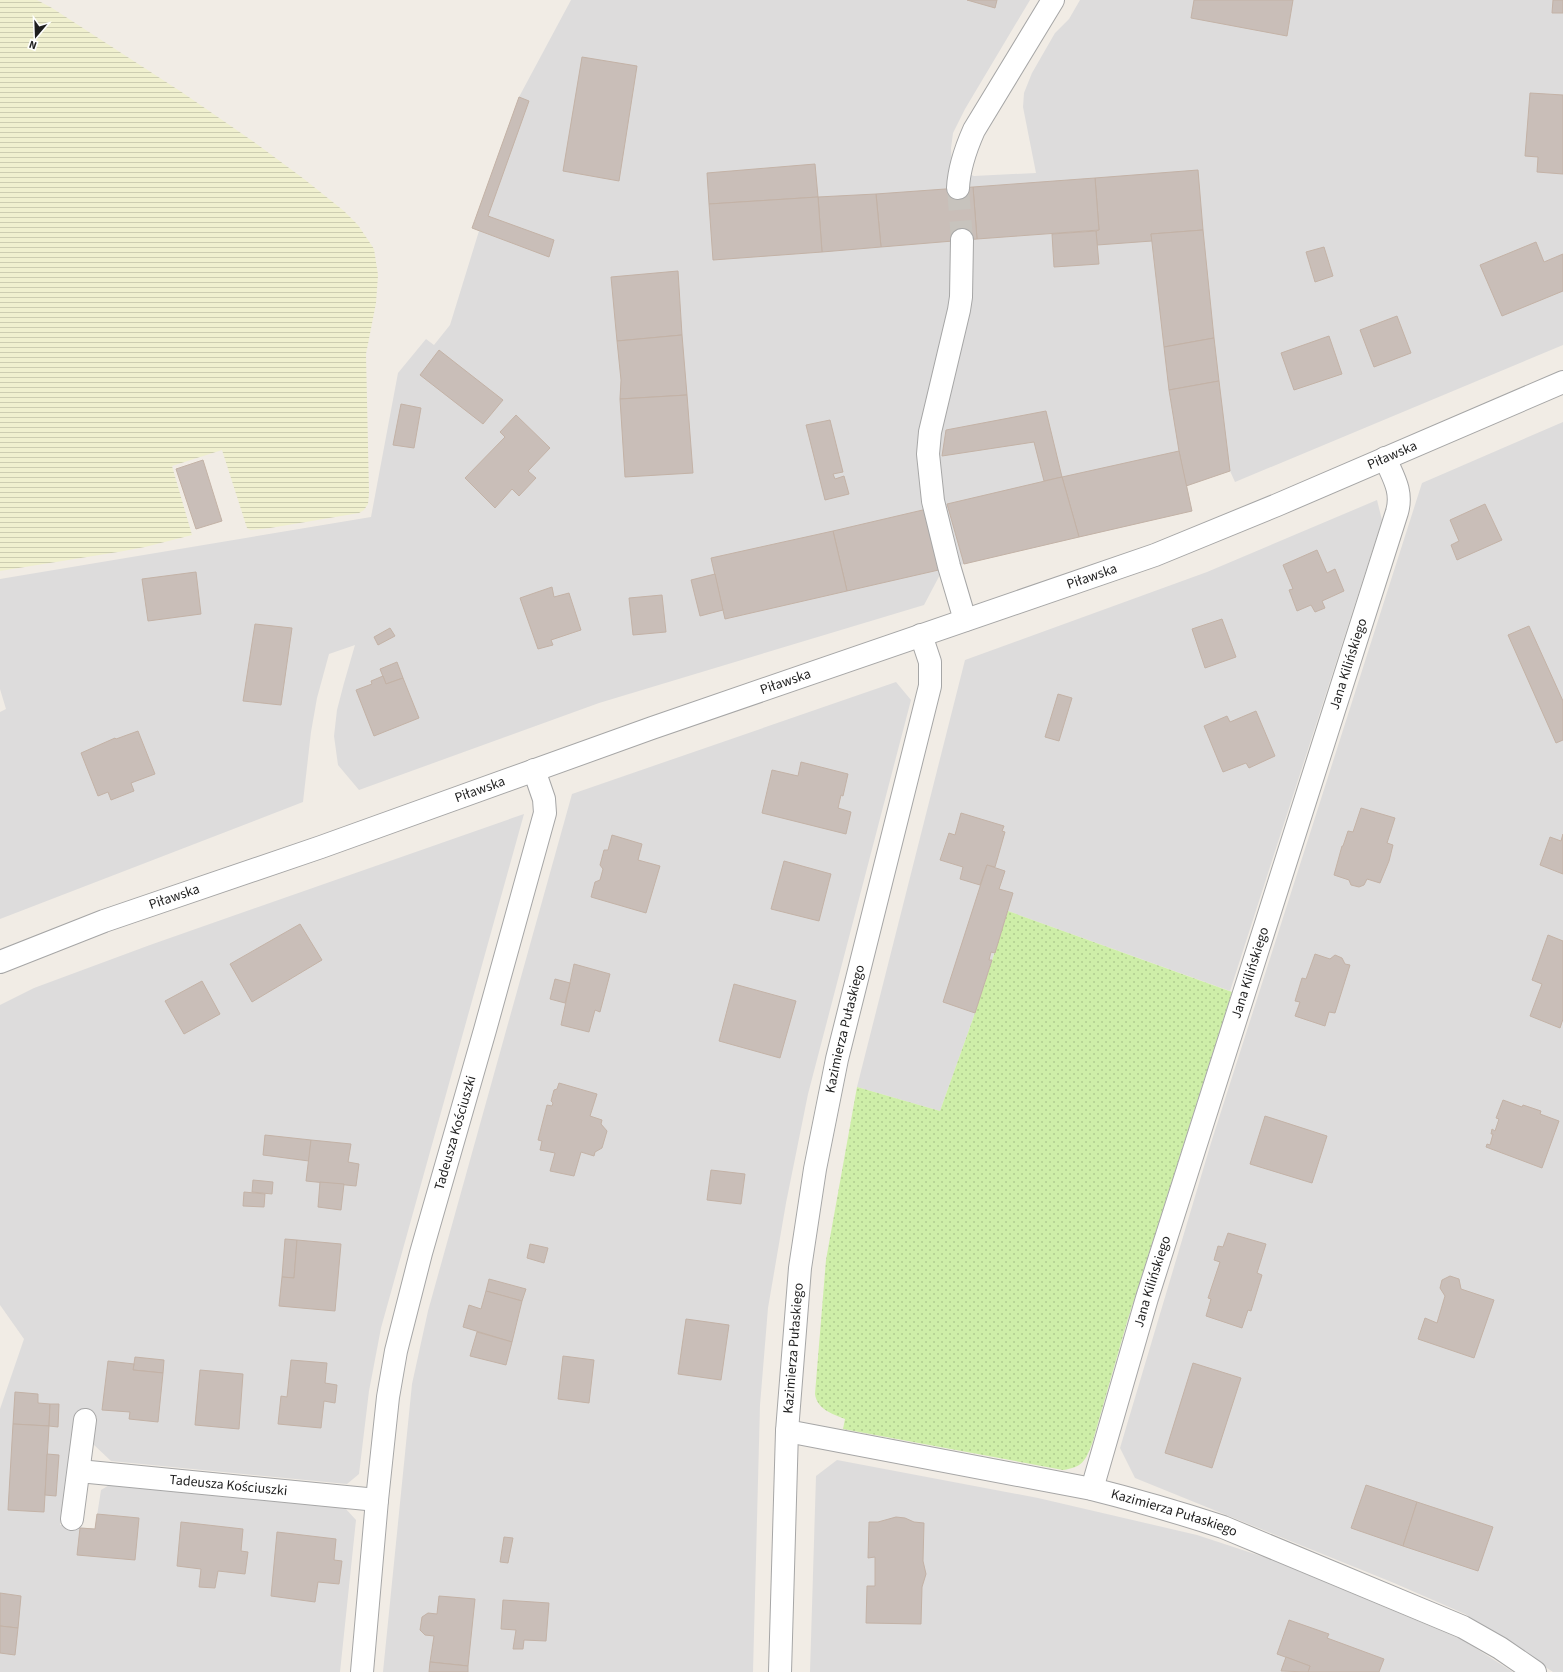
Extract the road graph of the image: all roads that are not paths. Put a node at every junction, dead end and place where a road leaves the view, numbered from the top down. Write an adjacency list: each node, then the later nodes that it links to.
1 (1053, 0): 2 (street)
2 (958, 188)
3 (962, 240): 6 (street)
4 (1563, 382): 5 (street, Piławska)
5 (1384, 458): 6 (street, Piławska); 13 (street, Jana Kilińskiego)
6 (965, 620): 7 (street, Piławska)
7 (921, 635): 8 (street, Piławska); 11 (street, Kazimierza Pułaskiego)
8 (534, 770): 9 (street, Piławska); 14 (street, Tadeusza Kościuszki)
9 (0, 962)
10 (85, 1420): 12 (street)
11 (787, 1431): 13 (street, Kazimierza Pułaskiego); 17 (street, Kazimierza Pułaskiego)
12 (79, 1471): 14 (street, Tadeusza Kościuszki); 15 (street)
13 (1092, 1489): 18 (street, Kazimierza Pułaskiego)
14 (377, 1500): 16 (street, Tadeusza Kościuszki)
15 (72, 1519)
16 (362, 1672)
17 (780, 1672)
18 (1535, 1672)

